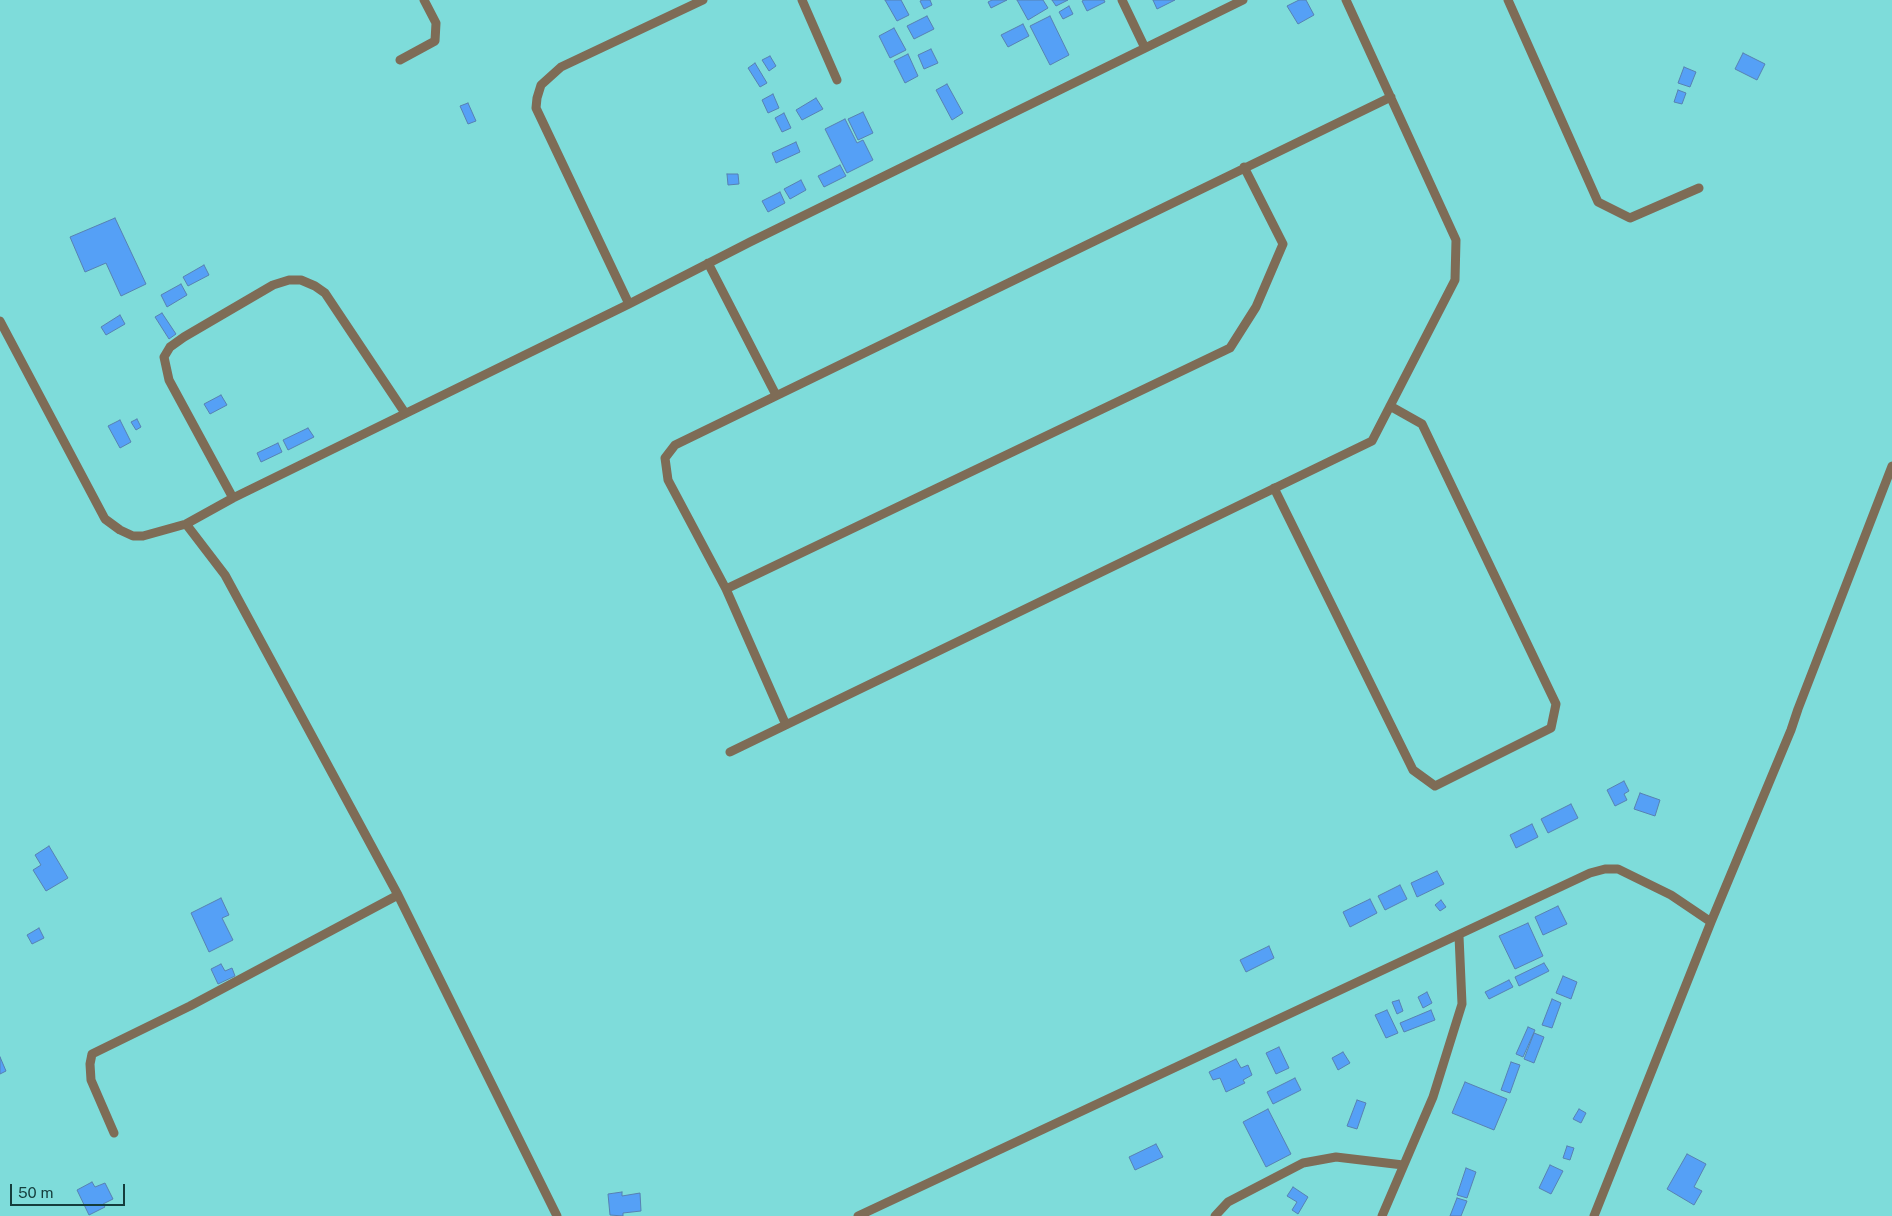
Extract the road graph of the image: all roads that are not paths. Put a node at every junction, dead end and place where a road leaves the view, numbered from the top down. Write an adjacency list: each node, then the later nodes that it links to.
1 (424, 0): 9 (street)
2 (703, 0): 15 (street)
3 (802, 0): 10 (street)
4 (1122, 0): 8 (street)
5 (1243, 0): 8 (street)
6 (1346, 0): 11 (street)
7 (1508, 0): 13 (street)
8 (1145, 48): 14 (street)
9 (400, 60)
10 (837, 80)
11 (1390, 97): 12 (street); 18 (street)
12 (1244, 167): 17 (street); 24 (street)
13 (1699, 188)
14 (708, 263): 15 (street); 17 (street)
15 (629, 304): 19 (street)
16 (0, 321): 23 (street)
17 (776, 395): 24 (street)
18 (1390, 406): 21 (street); 21 (street)
19 (405, 413): 22 (street); 22 (street)
20 (1892, 466): 28 (street)
21 (1274, 488): 25 (street)
22 (234, 498): 23 (street)
23 (186, 524): 27 (street)
24 (726, 589): 25 (street)
25 (786, 725): 26 (street)
26 (730, 752)
27 (398, 895): 30 (street); 32 (street)
28 (1711, 922): 29 (street); 36 (street)
29 (1459, 936): 31 (street); 33 (street)
30 (114, 1133)
31 (1403, 1165): 34 (street); 35 (street)
32 (557, 1216)
33 (858, 1216)
34 (1215, 1216)
35 (1382, 1216)
36 (1594, 1216)

